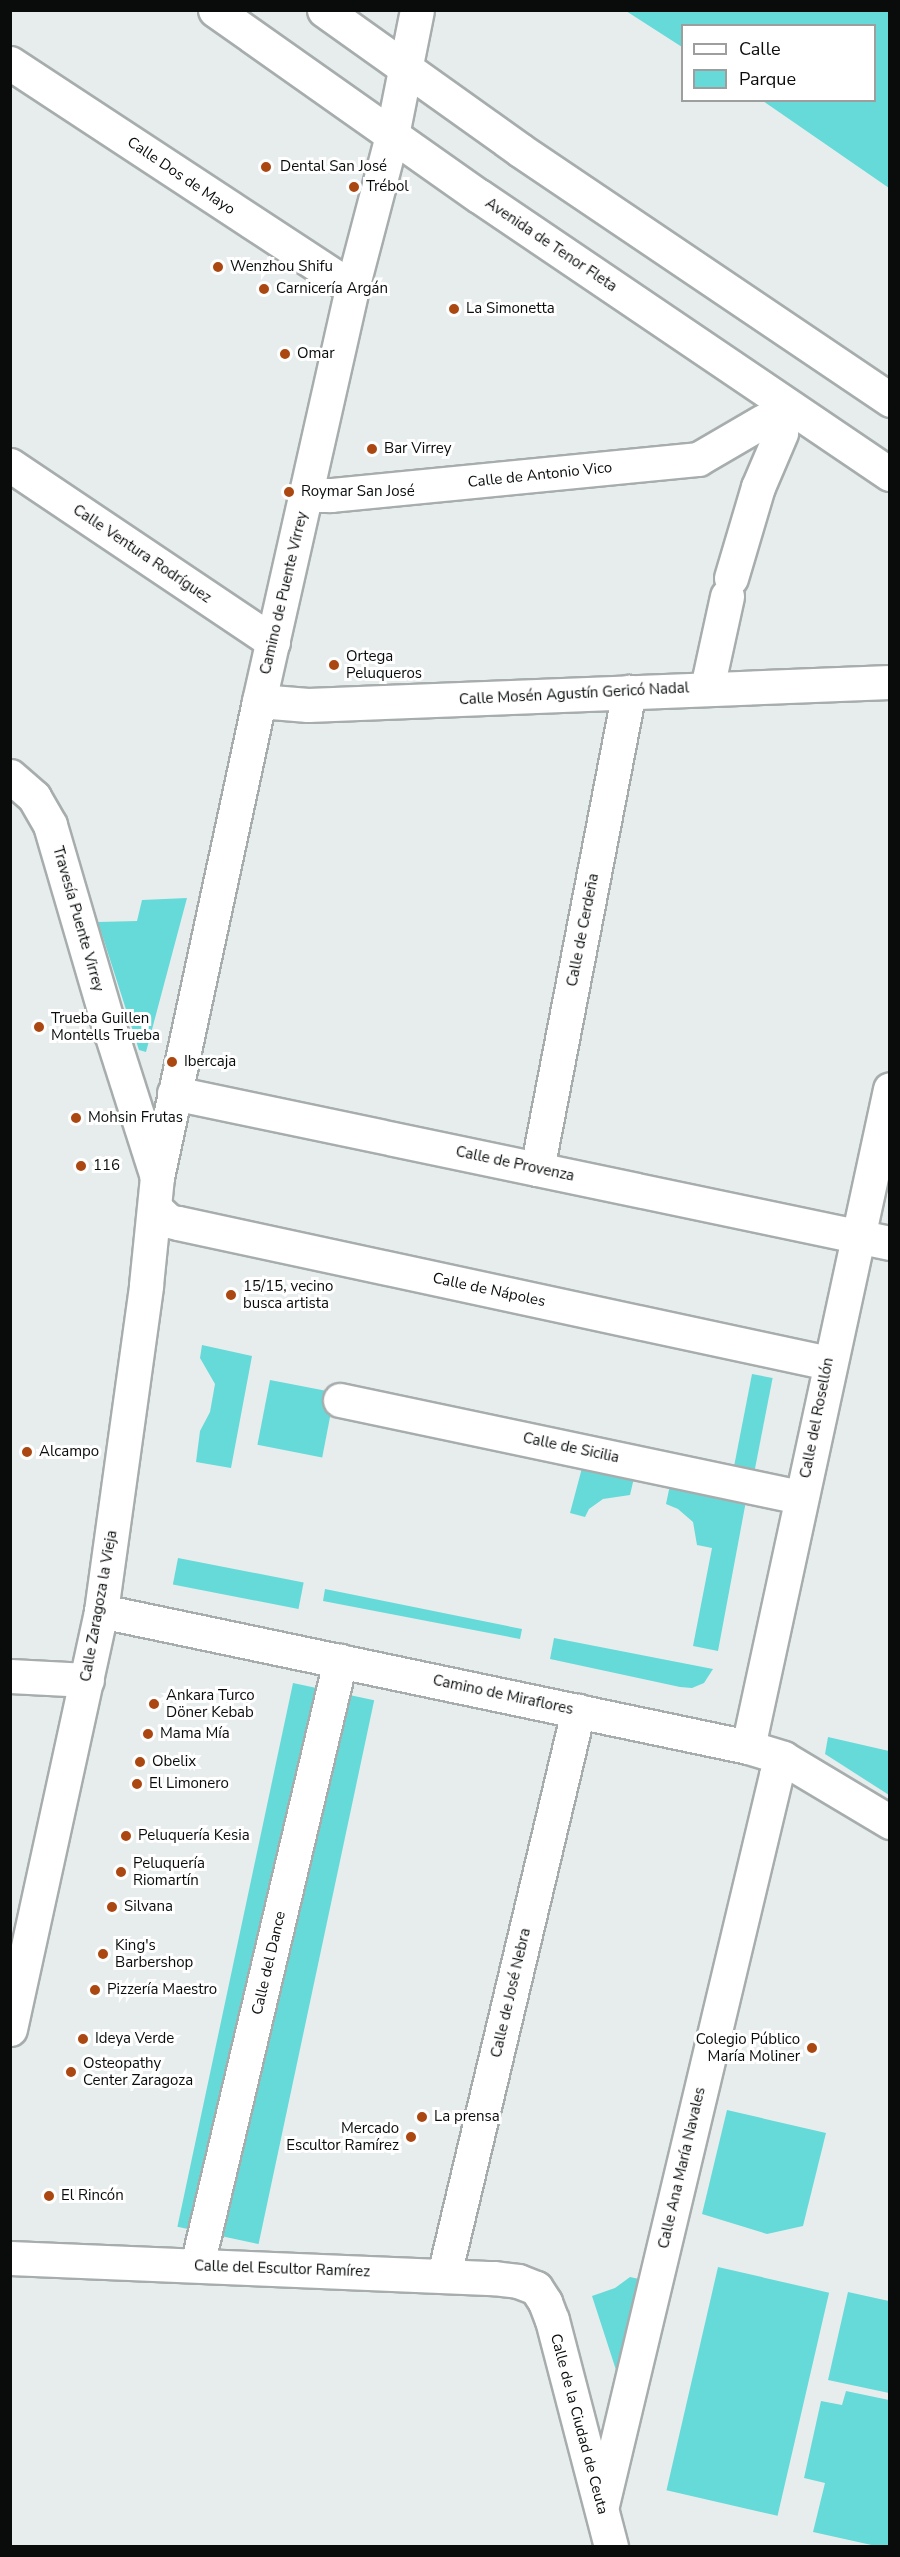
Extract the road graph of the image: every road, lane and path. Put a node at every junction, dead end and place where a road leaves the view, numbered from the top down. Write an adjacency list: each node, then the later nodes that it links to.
1 (215, 10): 6 (street, Avenida de Tenor Fleta)
2 (324, 10): 5 (street)
3 (417, 10): 5 (street, Camino de Puente Virrey)
4 (10, 63): 7 (street, Calle Dos de Mayo)
5 (404, 67): 6 (street, Camino de Puente Virrey); 8 (street)
6 (392, 135): 7 (street, Camino de Puente Virrey); 10 (street, Avenida de Tenor Fleta)
7 (352, 288): 11 (street, Camino de Puente Virrey)
8 (890, 400)
9 (10, 465): 12 (street, Calle Ventura Rodríguez)
10 (890, 474)
11 (307, 495): 12 (street, Camino de Puente Virrey); 14 (street, Calle de Antonio Vico)
12 (273, 642): 16 (street, Camino de Puente Virrey)
13 (890, 682): 14 (street, Calle Mosén Agustín Gericó Nadal)
14 (707, 688): 15 (street, Calle Mosén Agustín Gericó Nadal)
15 (629, 692): 16 (street, Calle Mosén Agustín Gericó Nadal); 20 (street, Calle de Cerdeña)
16 (259, 701): 19 (street, Camino de Puente Virrey)
17 (10, 776): 21 (street, Travesía Puente Virrey)
18 (890, 1089): 22 (street, Calle del Rosellón)
19 (174, 1093): 20 (street, Calle de Provenza); 21 (street, Camino de Puente Virrey)
20 (537, 1169): 22 (street, Calle de Provenza)
21 (156, 1192): 24 (street, Calle de Nápoles); 27 (street, Calle Zaragoza la Vieja)
22 (855, 1237): 23 (street, Calle de Provenza); 24 (street, Calle del Rosellón)
23 (890, 1243)
24 (828, 1363): 26 (street, Calle del Rosellón)
25 (340, 1400): 26 (street, Calle de Sicilia)
26 (801, 1497): 32 (street, Calle del Rosellón)
27 (101, 1611): 28 (street, Camino de Miraflores); 30 (street, Calle Zaragoza la Vieja)
28 (340, 1661): 31 (street, Camino de Miraflores); 38 (street, Calle del Dance)
29 (10, 1676): 30 (street)
30 (87, 1680): 35 (street, Calle Zaragoza la Vieja)
31 (578, 1711): 32 (street, Camino de Miraflores); 39 (street, Calle de José Nebra)
32 (747, 1747): 33 (street, Camino de Miraflores)
33 (783, 1758): 34 (street, Camino de Miraflores); 41 (street, Calle Ana María Navales)
34 (890, 1822)
35 (17, 1973): 36 (street, Calle Zaragoza la Vieja)
36 (10, 2029)
37 (10, 2258): 38 (street, Calle del Escultor Ramírez)
38 (197, 2265): 39 (street, Calle del Escultor Ramírez)
39 (444, 2276): 40 (street, Calle del Escultor Ramírez)
40 (545, 2302): 41 (street, Calle de la Ciudad de Ceuta)
41 (601, 2508): 42 (street, Calle de la Ciudad de Ceuta)
42 (611, 2547)

